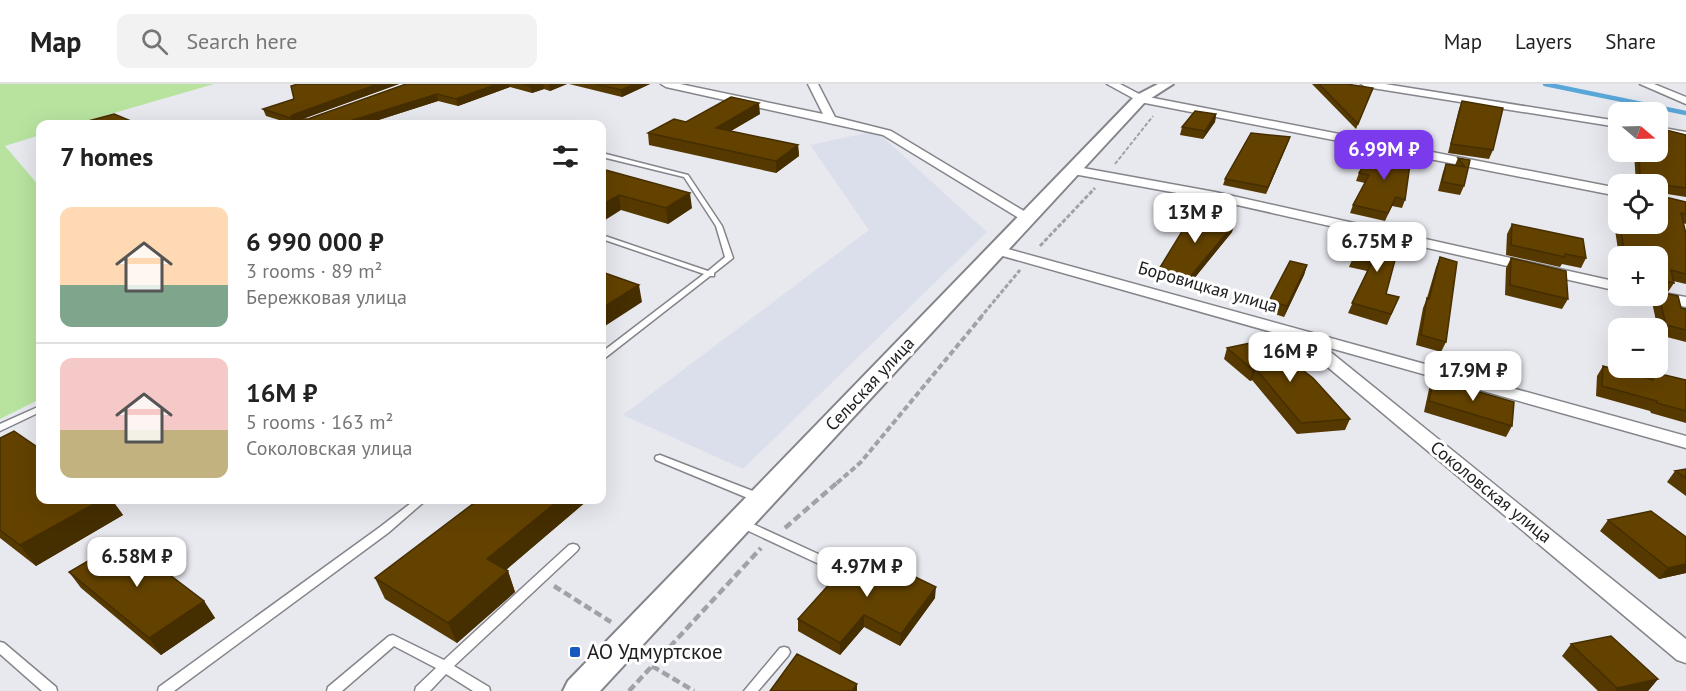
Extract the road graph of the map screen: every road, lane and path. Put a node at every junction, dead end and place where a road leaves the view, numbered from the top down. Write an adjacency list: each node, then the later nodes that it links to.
1 (666, 84): 10 (street)
2 (813, 84): 10 (street)
3 (1112, 84): 7 (street)
4 (1167, 84): 7 (street, Сельская улица)
5 (1366, 84): 11 (street)
6 (1645, 84): 8 (street)
7 (1140, 99): 9 (street); 15 (street, Сельская улица)
8 (1686, 101)
9 (1163, 104): 16 (path); 17 (street)
10 (830, 118): 18 (street)
11 (1608, 122)
12 (1668, 132): 13 (street)
13 (1686, 135)
14 (606, 156): 22 (lane)
15 (1072, 170): 16 (street); 18 (street, Сельская улица)
16 (1106, 176): 21 (path); 23 (street)
17 (1608, 190)
18 (1027, 217): 20 (street, Сельская улица)
19 (606, 238): 22 (lane)
20 (997, 250): 21 (street, Боровицкая улица); 32 (street, Сельская улица)
21 (1029, 258): 26 (street, Боровицкая улица); 35 (path)
22 (711, 273): 27 (lane)
23 (1608, 285)
24 (1668, 298): 25 (street)
25 (1686, 302)
26 (1295, 332): 30 (street, Боровицкая улица); 42 (street, Соколовская улица)
27 (606, 353)
28 (36, 411): 29 (lane)
29 (0, 428)
30 (1686, 442)
31 (660, 458): 32 (lane)
32 (761, 499): 34 (street, Сельская улица)
33 (416, 504): 47 (lane)
34 (740, 522): 35 (lane); 39 (street, Сельская улица)
35 (773, 538): 37 (lane); 43 (path)
36 (573, 548): 38 (lane)
37 (823, 561)
38 (541, 577): 39 (path); 45 (lane)
39 (632, 635): 43 (path); 51 (street, Сельская улица)
40 (0, 647): 46 (lane)
41 (784, 652): 54 (lane)
42 (1686, 653)
43 (662, 656): 44 (path)
44 (652, 666): 52 (path); 53 (path)
45 (445, 667): 48 (lane); 49 (lane); 50 (lane)
46 (51, 691)
47 (164, 691)
48 (333, 691)
49 (421, 691)
50 (484, 691)
51 (579, 691)
52 (629, 691)
53 (693, 691)
54 (750, 691)

